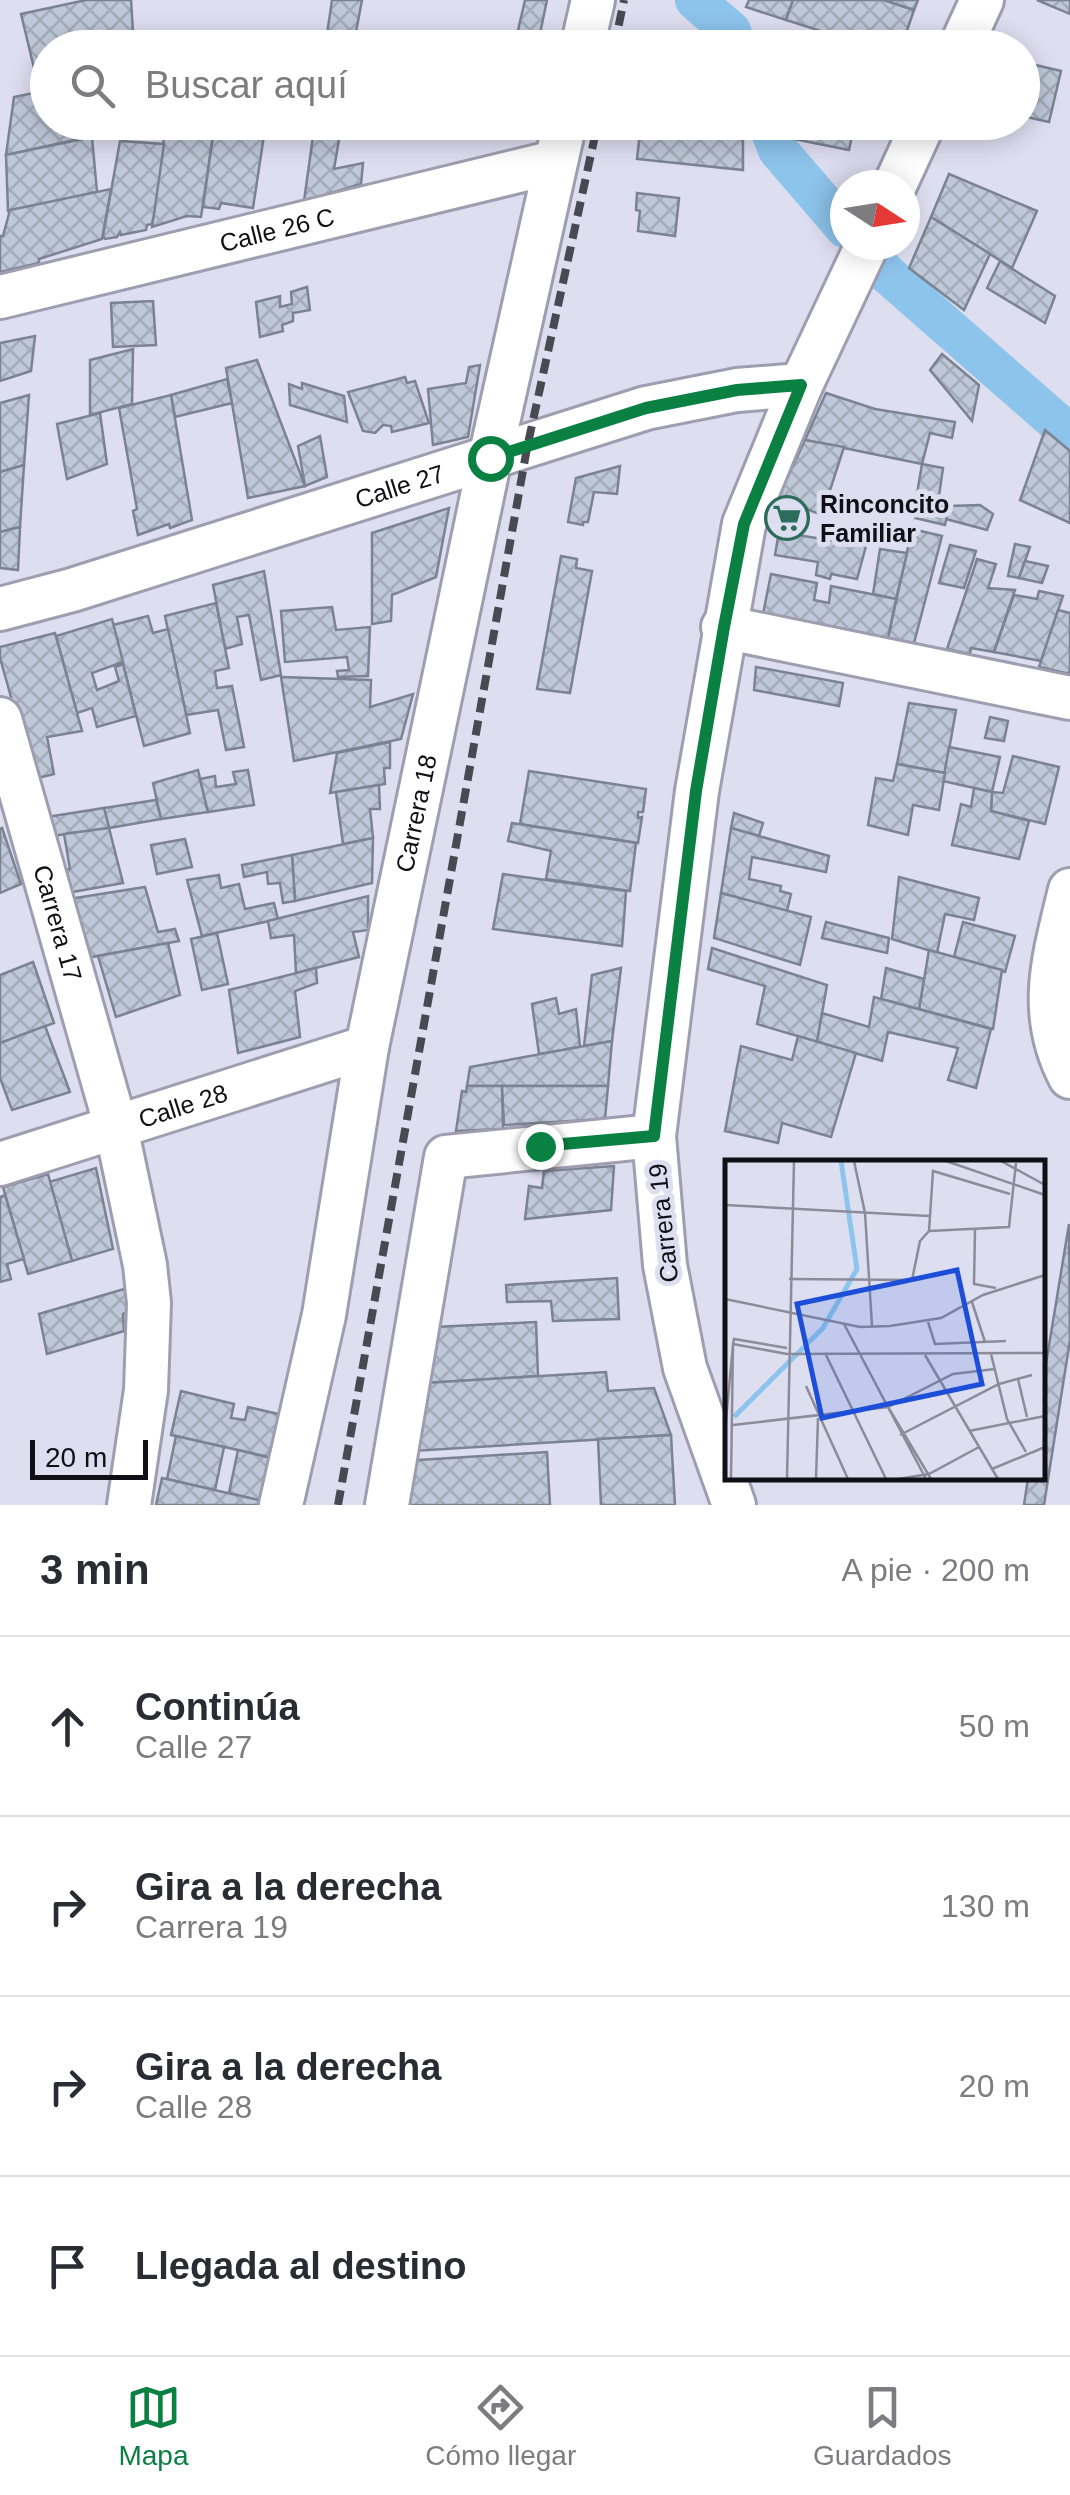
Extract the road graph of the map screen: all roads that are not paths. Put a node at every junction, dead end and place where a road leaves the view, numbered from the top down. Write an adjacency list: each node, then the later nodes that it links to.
1 (593, 0): 3 (street)
2 (982, 0): 4 (street)
3 (586, 30)
4 (968, 30)
5 (916, 140): 7 (street)
6 (560, 142): 9 (street, Calle 26 C); 11 (street, Carrera 18)
7 (902, 170)
8 (859, 260): 10 (street, Carrera 19)
9 (0, 297)
10 (801, 385): 11 (street, Calle 27); 13 (street, Carrera 19)
11 (490, 458): 12 (street, Calle 27); 17 (street, Carrera 18)
12 (0, 608)
13 (724, 627): 14 (street); 20 (street, Carrera 19)
14 (1070, 698)
15 (0, 719): 19 (street, Carrera 17)
16 (1070, 890): 18 (street)
17 (367, 1046): 19 (street, Calle 28); 25 (street, Carrera 18)
18 (1070, 1077)
19 (116, 1127): 21 (street, Calle 28); 24 (street, Carrera 17)
20 (654, 1136): 23 (street, Carrera 19); 26 (street)
21 (0, 1164)
22 (725, 1480): 27 (street, Carrera 19)
23 (725, 1480)
24 (128, 1505)
25 (282, 1505)
26 (387, 1505)
27 (734, 1505)

